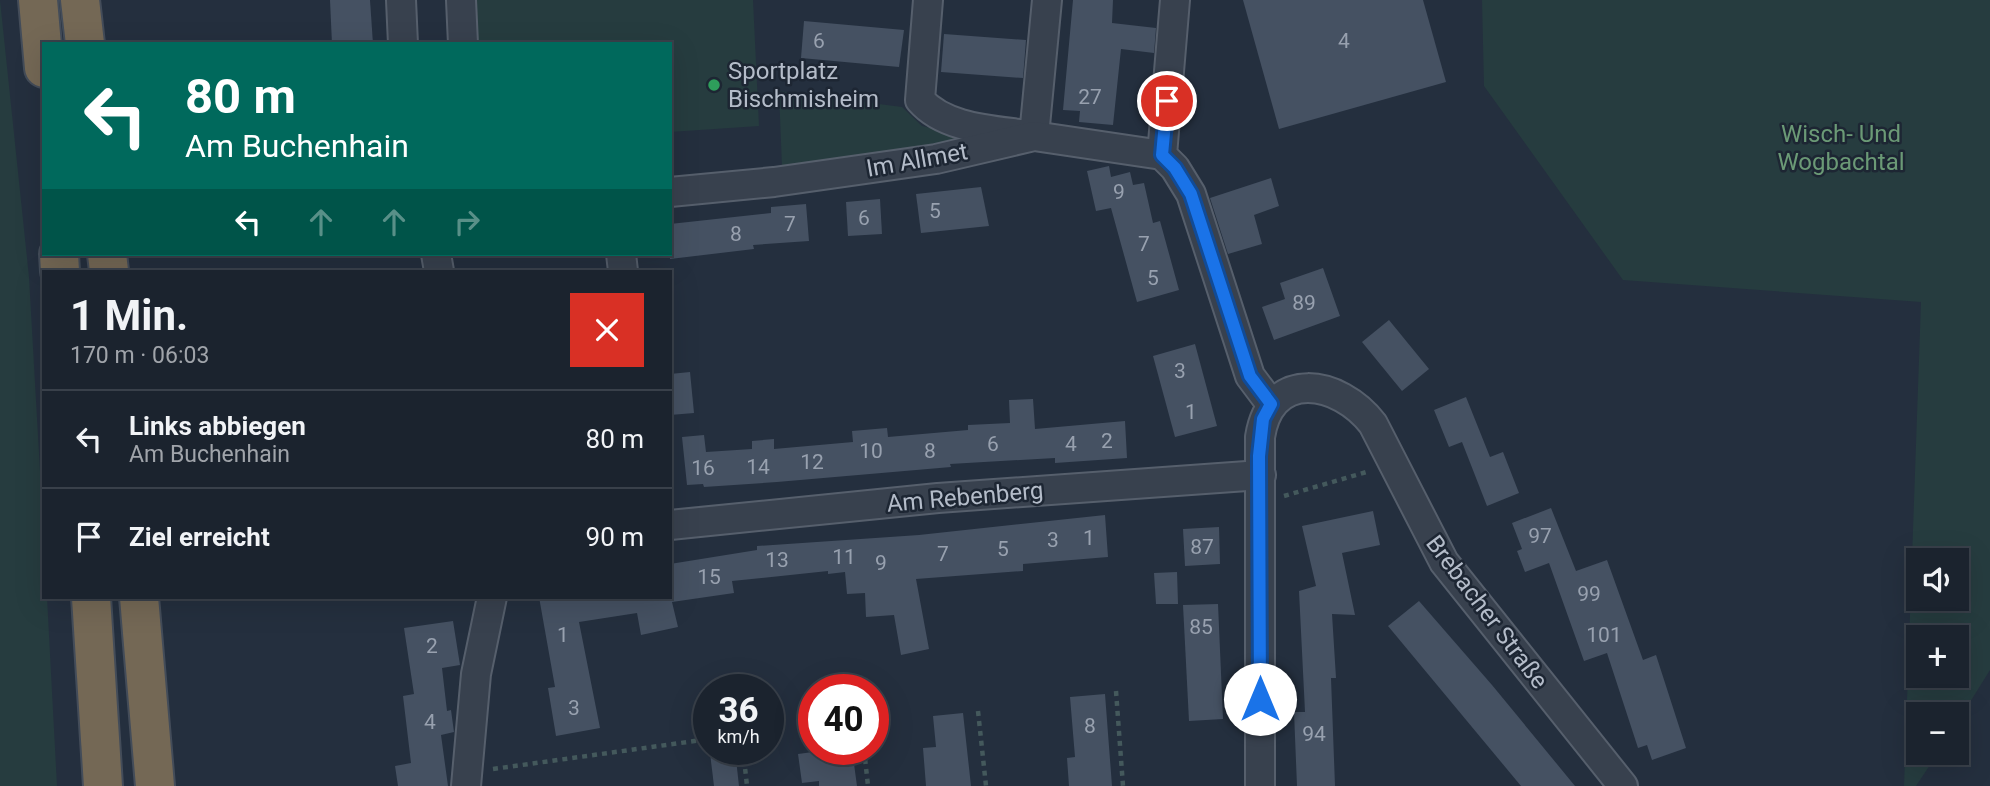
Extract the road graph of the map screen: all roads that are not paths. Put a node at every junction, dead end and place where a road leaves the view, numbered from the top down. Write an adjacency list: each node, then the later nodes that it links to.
1 (38, 0): 11 (highway)
2 (80, 0): 8 (highway)
3 (401, 0): 9 (street)
4 (461, 0): 10 (street)
5 (928, 0): 12 (street)
6 (1047, 0): 12 (street)
7 (1175, 0): 13 (street)
8 (85, 42)
9 (403, 42)
10 (463, 42)
11 (42, 45)
12 (1034, 136): 13 (street, Im Allmet); 14 (street, Im Allmet)
13 (1162, 155): 15 (street)
14 (672, 192)
15 (1271, 404): 16 (street); 25 (street, Brebacher Straße)
16 (1261, 475): 17 (street, Am Rebenberg); 24 (street)
17 (672, 525)
18 (91, 599): 22 (highway)
19 (139, 599): 23 (highway)
20 (492, 599): 21 (street)
21 (467, 779)
22 (103, 786)
23 (155, 786)
24 (1261, 786)
25 (1623, 786)

